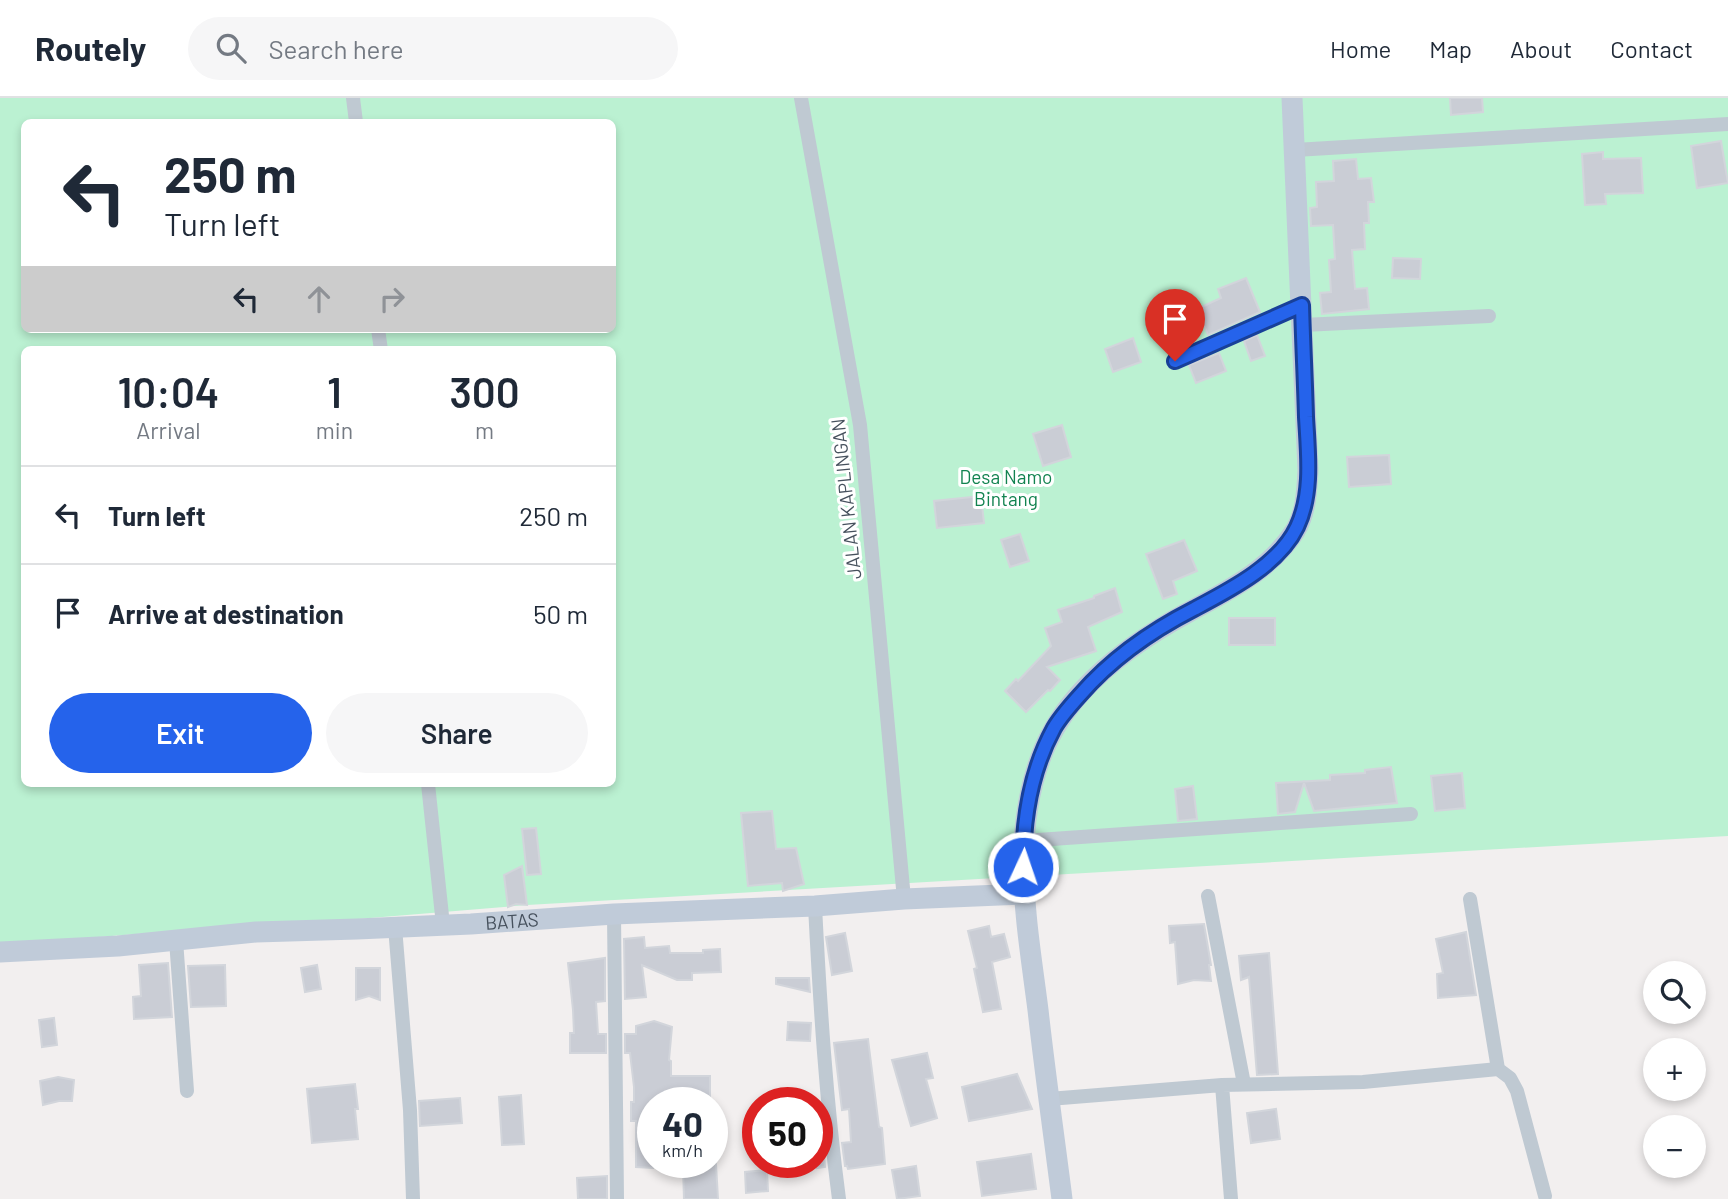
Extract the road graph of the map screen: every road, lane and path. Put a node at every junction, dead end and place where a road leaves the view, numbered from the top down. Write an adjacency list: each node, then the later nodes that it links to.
1 (353, 98): 4 (street)
2 (801, 98): 15 (street, JALAN KAPLINGAN)
3 (1292, 98): 6 (main road)
4 (356, 119)
5 (1728, 124): 6 (street)
6 (1296, 150): 7 (main road)
7 (1302, 315): 8 (street); 9 (street); 12 (main road)
8 (1489, 316)
9 (1175, 361)
10 (428, 787): 19 (street)
11 (1411, 814): 12 (street)
12 (1023, 841): 13 (main road)
13 (1023, 894): 15 (main road, BATAS); 27 (main road)
14 (1208, 896): 24 (street)
15 (904, 899): 17 (main road, BATAS)
16 (1470, 899): 23 (street)
17 (816, 906): 18 (main road, BATAS); 31 (street)
18 (614, 914): 19 (main road, BATAS); 30 (street)
19 (443, 925): 20 (main road, BATAS)
20 (395, 927): 21 (main road, BATAS); 29 (street)
21 (176, 940): 22 (main road, BATAS); 26 (street)
22 (0, 952)
23 (1498, 1069): 24 (street); 28 (street)
24 (1244, 1084): 25 (street)
25 (1222, 1085): 27 (street); 33 (street)
26 (187, 1091)
27 (1049, 1099): 32 (main road)
28 (1545, 1196)
29 (413, 1199)
30 (617, 1199)
31 (839, 1199)
32 (1062, 1199)
33 (1231, 1199)

